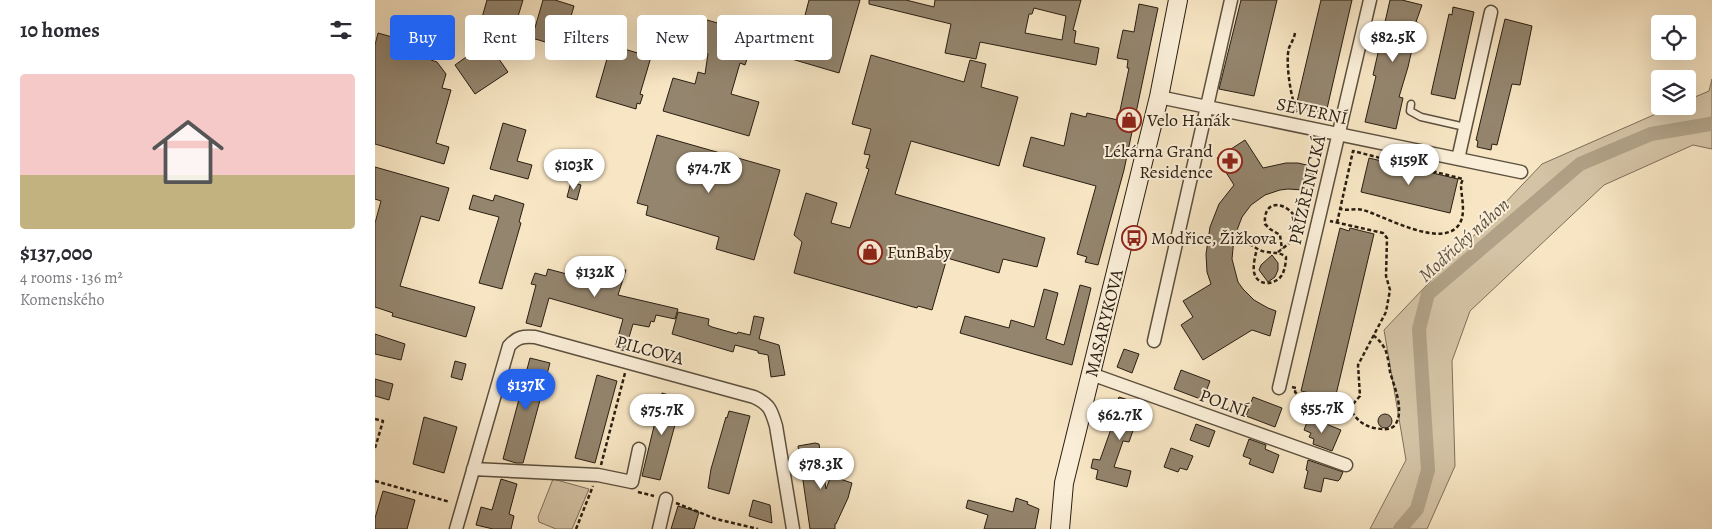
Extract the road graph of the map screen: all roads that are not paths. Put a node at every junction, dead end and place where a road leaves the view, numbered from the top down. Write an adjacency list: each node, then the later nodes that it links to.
1 (1178, 0): 5 (street, MASARYKOVA)
2 (1231, 0): 7 (street)
3 (1370, 0): 9 (street, PŘÍZŘENICKÁ)
4 (1491, 12): 8 (street)
5 (1159, 97): 7 (street, SEVERNÍ); 13 (street, MASARYKOVA)
6 (1411, 104): 8 (lane)
7 (1207, 107): 9 (street, SEVERNÍ); 12 (street)
8 (1465, 127): 10 (street)
9 (1338, 134): 10 (street, SEVERNÍ); 14 (street, PŘÍZŘENICKÁ)
10 (1458, 159): 11 (street, SEVERNÍ)
11 (1521, 172)
12 (1154, 341)
13 (1091, 374): 16 (street, POLNÍ); 22 (street, MASARYKOVA)
14 (1279, 386)
15 (639, 450): 17 (street)
16 (1346, 465)
17 (473, 469): 19 (street); 21 (street, PILCOVA)
18 (666, 499): 20 (street)
19 (456, 529)
20 (659, 529)
21 (793, 529)
22 (1060, 529)

